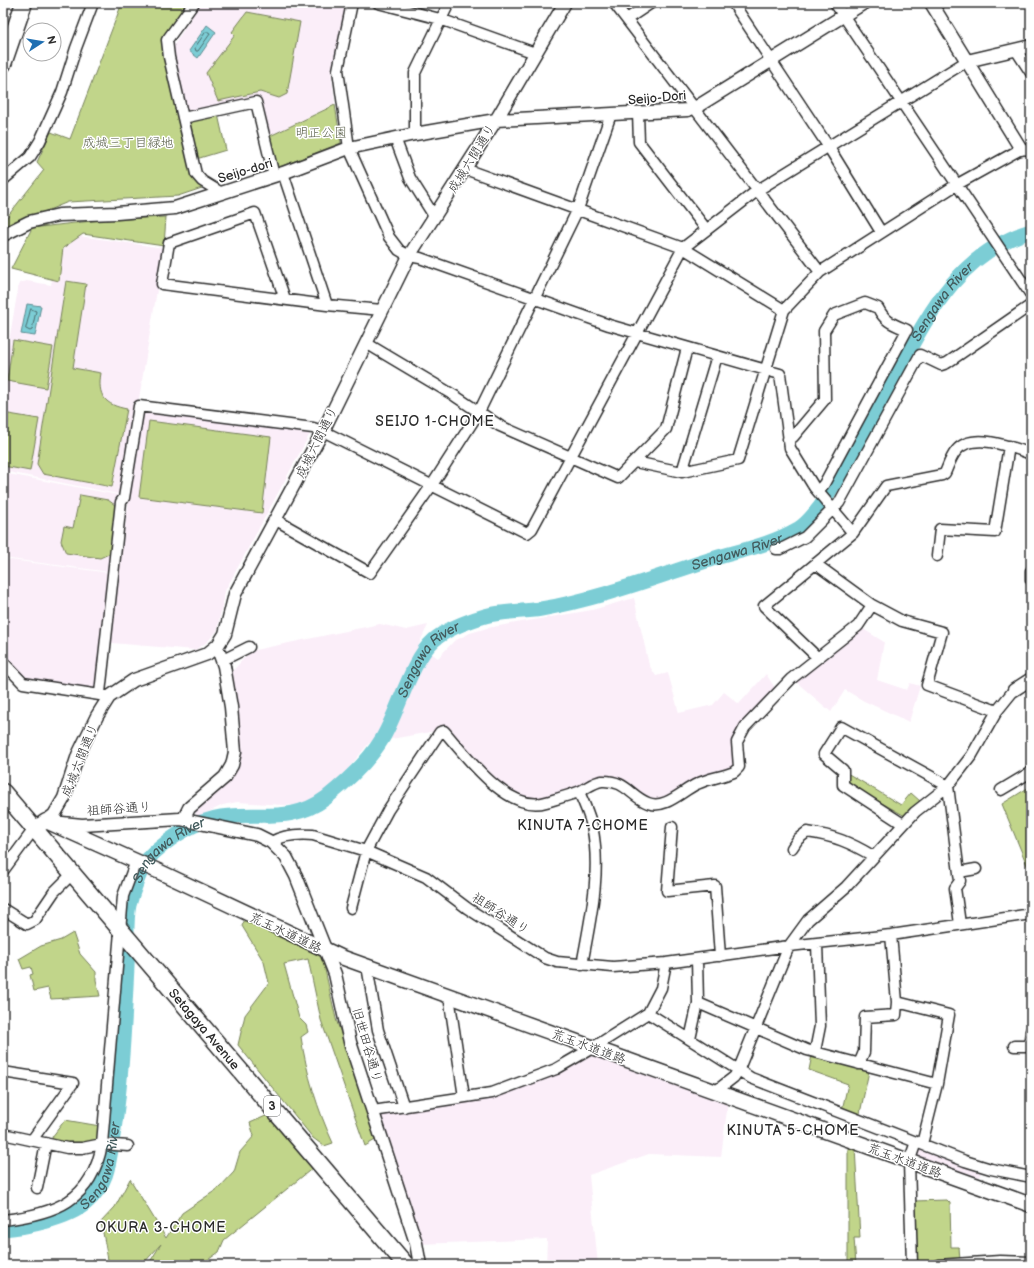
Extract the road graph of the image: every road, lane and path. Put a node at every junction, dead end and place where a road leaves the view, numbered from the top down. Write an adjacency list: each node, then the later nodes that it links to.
1 (24, 3): 22 (main road)
2 (93, 3): 37 (street)
3 (194, 3): 28 (street)
4 (352, 3): 33 (street)
5 (378, 3): 15 (street)
6 (449, 3): 15 (street)
7 (564, 3): 19 (street, 成城六間通り)
8 (614, 3): 16 (street)
9 (651, 3): 16 (street)
10 (733, 3): 20 (street)
11 (835, 3): 14 (street)
12 (864, 3): 14 (street, Seijo-Dori)
13 (931, 3): 21 (street)
14 (843, 16): 20 (street, Seijo-Dori); 24 (street)
15 (440, 19): 19 (street); 30 (street)
16 (626, 19): 25 (street)
17 (1031, 46): 18 (street)
18 (1016, 50): 21 (street); 23 (street)
19 (535, 53): 29 (street, 成城六間通り)
20 (771, 61): 25 (street, Seijo-Dori); 32 (street)
21 (967, 61): 24 (street); 34 (street)
22 (3, 64)
23 (1031, 73)
24 (901, 101): 32 (street); 38 (street)
25 (693, 108): 26 (street, Seijo-Dori); 39 (street)
26 (638, 113): 27 (street, Seijo-Dori); 43 (street)
27 (611, 114): 29 (street, Seijo-Dori); 41 (street)
28 (183, 118): 36 (street); 40 (street)
29 (496, 120): 30 (street, Seijo-dori); 35 (street, 成城六間通り)
30 (415, 134): 31 (street, Seijo-dori)
31 (395, 138): 33 (street, Seijo-dori); 42 (street)
32 (828, 146): 39 (street); 44 (street)
33 (349, 148): 36 (street, Seijo-dori); 47 (street)
34 (1026, 150): 38 (street)
35 (464, 169): 41 (street); 42 (street, 成城六間通り)
36 (278, 175): 40 (street, Seijo-dori); 52 (street)
37 (3, 180)
38 (956, 185): 44 (street); 49 (street)
39 (758, 190): 43 (street); 48 (street)
40 (220, 192): 45 (street, Seijo-dori)
41 (578, 209): 46 (street); 50 (street)
42 (434, 216): 47 (street, 成城六間通り)
43 (706, 229): 46 (street)
44 (882, 232): 48 (street)
45 (3, 235)
46 (683, 248): 55 (street); 56 (street)
47 (409, 256): 50 (street); 54 (street, 成城六間通り)
48 (820, 272): 55 (street)
49 (1031, 295)
50 (535, 298): 56 (street); 61 (street)
51 (285, 299): 51 (street); 52 (street)
52 (327, 305): 54 (street)
53 (1031, 305): 71 (street)
54 (382, 310): 57 (street, 成城六間通り)
55 (784, 310): 60 (street)
56 (636, 333): 58 (street); 66 (street)
57 (366, 343): 61 (street); 62 (street, 成城六間通り)
58 (687, 348): 59 (street); 67 (street)
59 (717, 356): 60 (street); 68 (street)
60 (766, 370): 63 (street); 68 (street)
61 (479, 412): 66 (street); 69 (street)
62 (323, 431): 69 (street); 72 (street, 成城六間通り); 87 (street)
63 (788, 439): 70 (street); 70 (street)
64 (1009, 446): 65 (street); 73 (street); 75 (street)
65 (1031, 454)
66 (571, 458): 67 (street); 69 (street)
67 (635, 462): 68 (street)
68 (682, 472)
69 (432, 486): 72 (street)
70 (819, 493): 71 (street)
71 (831, 508): 73 (street); 74 (street)
72 (276, 520): 81 (street, 成城六間通り)
73 (853, 533): 76 (street)
74 (776, 549)
75 (937, 556)
76 (817, 565): 79 (street); 82 (street)
77 (1031, 571): 78 (street)
78 (1031, 580)
79 (872, 605): 82 (street); 88 (street)
80 (249, 647): 83 (street)
81 (214, 648): 83 (street); 87 (street, 成城六間通り)
82 (817, 657): 92 (street)
83 (223, 660): 94 (street)
84 (3, 662): 87 (street)
85 (1031, 679): 86 (street)
86 (1014, 690): 88 (street)
87 (104, 695): 96 (street, 成城六間通り)
88 (996, 711): 90 (street)
89 (1031, 772): 91 (street)
90 (948, 786): 95 (street); 95 (street); 106 (street)
91 (1000, 790)
92 (579, 792): 101 (street); 120 (street)
93 (4, 794): 96 (main road, Setagaya Avenue / 3)
94 (189, 820): 98 (street, 祖師谷通り); 99 (street, 祖師谷通り)
95 (903, 824): 102 (street)
96 (40, 825): 98 (main road); 105 (street); 107 (main road, Setagaya Avenue / 3)
97 (672, 827): 117 (street)
98 (81, 830): 103 (main road)
99 (271, 842): 101 (street, 祖師谷通り); 116 (street, 旧世田谷通り)
100 (792, 848): 102 (street)
101 (366, 851): 108 (street); 120 (street, 祖師谷通り)
102 (873, 856): 115 (street)
103 (137, 862): 112 (street); 116 (main road, 荒玉水道道路)
104 (976, 869): 106 (street)
105 (3, 871)
106 (959, 872): 111 (street)
107 (72, 874): 109 (street); 112 (main road, Setagaya Avenue / 3)
108 (351, 908)
109 (3, 909)
110 (1031, 914): 111 (street, 祖師谷通り)
111 (960, 924): 113 (street, 祖師谷通り)
112 (120, 929): 144 (street); 152 (main road, Setagaya Avenue / 3)
113 (891, 935): 114 (street, 祖師谷通り); 123 (street)
114 (817, 944): 115 (street, 祖師谷通り); 131 (street)
115 (789, 946): 117 (street, 祖師谷通り); 126 (street)
116 (326, 951): 121 (main road, 荒玉水道道路); 139 (street, 旧世田谷通り)
117 (720, 956): 118 (street, 祖師谷通り)
118 (697, 959): 119 (street, 祖師谷通り); 124 (street)
119 (666, 963): 120 (street, 祖師谷通り); 125 (street)
120 (582, 965)
121 (367, 966): 122 (main road, 荒玉水道道路); 138 (street)
122 (452, 996): 130 (main road, 荒玉水道道路); 137 (street)
123 (897, 1002): 132 (street); 135 (street)
124 (698, 1003): 126 (street); 128 (street)
125 (648, 1013): 128 (street); 130 (street)
126 (754, 1028): 131 (street); 133 (street)
127 (1031, 1031): 129 (street)
128 (690, 1039): 133 (street)
129 (1014, 1046)
130 (594, 1047): 136 (main road, 荒玉水道道路); 137 (street)
131 (815, 1051): 132 (street)
132 (859, 1064): 135 (street)
133 (738, 1070): 136 (street); 143 (street)
134 (3, 1072): 141 (street)
135 (937, 1084): 143 (street)
136 (716, 1091): 146 (main road, 荒玉水道道路)
137 (464, 1098): 138 (street)
138 (404, 1107): 139 (street)
139 (373, 1111): 151 (street, 旧世田谷通り)
140 (3, 1134): 141 (street)
141 (32, 1140): 142 (street)
142 (46, 1143): 144 (street); 148 (street)
143 (919, 1143): 146 (street); 147 (street)
144 (102, 1144): 145 (street); 150 (street)
145 (125, 1146)
146 (909, 1162): 149 (main road, 荒玉水道道路); 155 (street)
147 (1031, 1177)
148 (37, 1188)
149 (1031, 1206)
150 (3, 1220)
151 (416, 1243): 152 (street); 154 (street, 旧世田谷通り)
152 (401, 1259)
153 (1031, 1262): 156 (street)
154 (420, 1265)
155 (912, 1265)
156 (938, 1265)

